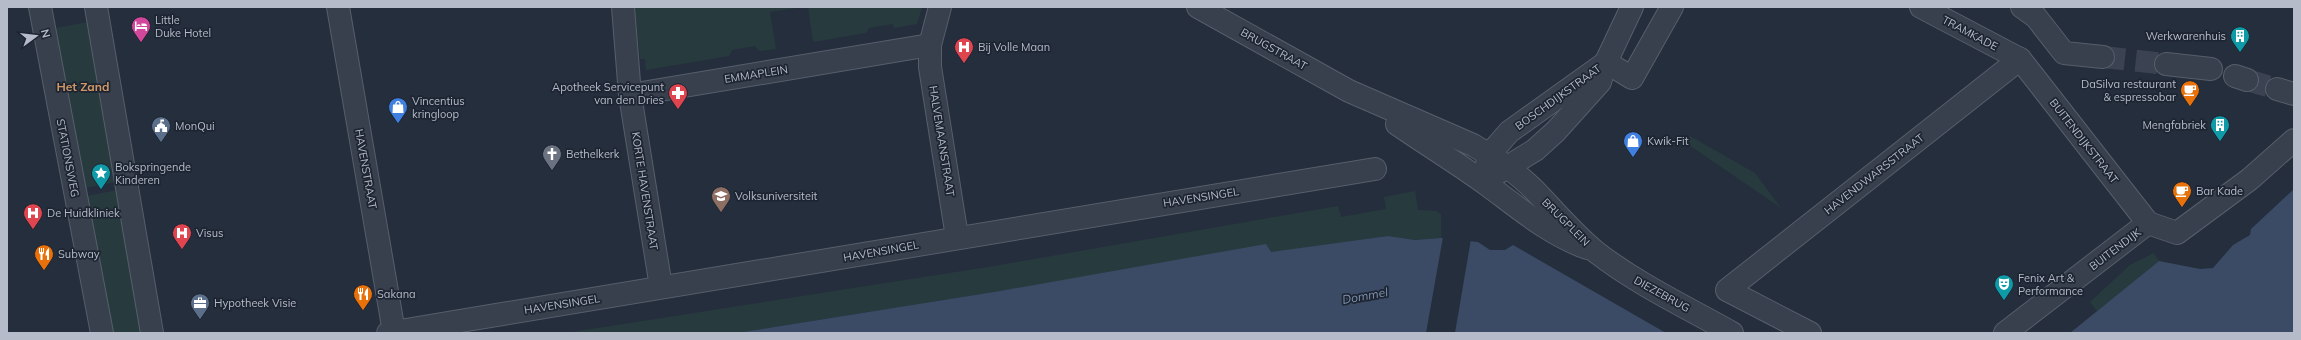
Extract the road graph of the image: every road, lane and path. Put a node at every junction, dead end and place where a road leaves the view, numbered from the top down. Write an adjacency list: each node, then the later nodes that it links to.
1 (40, 7): 30 (street, STATIONSWEG)
2 (96, 7): 31 (street)
3 (338, 7): 29 (street, HAVENSTRAAT)
4 (623, 7): 18 (street)
5 (940, 7): 11 (street)
6 (1198, 7): 17 (street, BRUGSTRAAT)
7 (1632, 7): 14 (street, BOSCHDIJKSTRAAT)
8 (1672, 7): 14 (street, BOSCHDIJKSTRAAT)
9 (1921, 7): 13 (street, TRAMKADE)
10 (2022, 7): 12 (street)
11 (930, 45): 18 (street, EMMAPLEIN); 26 (street, HALVEMAANSTRAAT)
12 (2103, 57)
13 (2020, 59): 25 (street, BUITENDIJKSTRAAT); 33 (street, HAVENDWARSSTRAAT)
14 (1606, 62): 21 (street, BOSCHDIJKSTRAAT); 22 (street, BOSCHDIJKSTRAAT)
15 (2166, 64): 16 (street)
16 (2211, 69)
17 (1349, 91): 19 (street, BRUGSTRAAT); 24 (street, BRUGSTRAAT)
18 (630, 95): 28 (street, KORTE HAVENSTRAAT)
19 (1418, 123): 21 (street, BRUGPLEIN)
20 (2294, 140): 25 (street)
21 (1490, 155): 22 (street, BRUGPLEIN); 24 (street)
22 (1508, 167): 24 (street); 27 (street, BRUGPLEIN)
23 (1375, 168): 26 (street, HAVENSINGEL)
24 (1475, 177): 27 (street, BRUGPLEIN)
25 (2148, 223): 34 (street, BUITENDIJK)
26 (957, 237): 28 (street, HAVENSINGEL)
27 (1595, 251): 32 (street, DIEZEBRUG)
28 (661, 287): 29 (street, HAVENSINGEL)
29 (391, 332)
30 (102, 333)
31 (152, 333)
32 (1732, 333)
33 (1810, 333)
34 (2005, 333)

